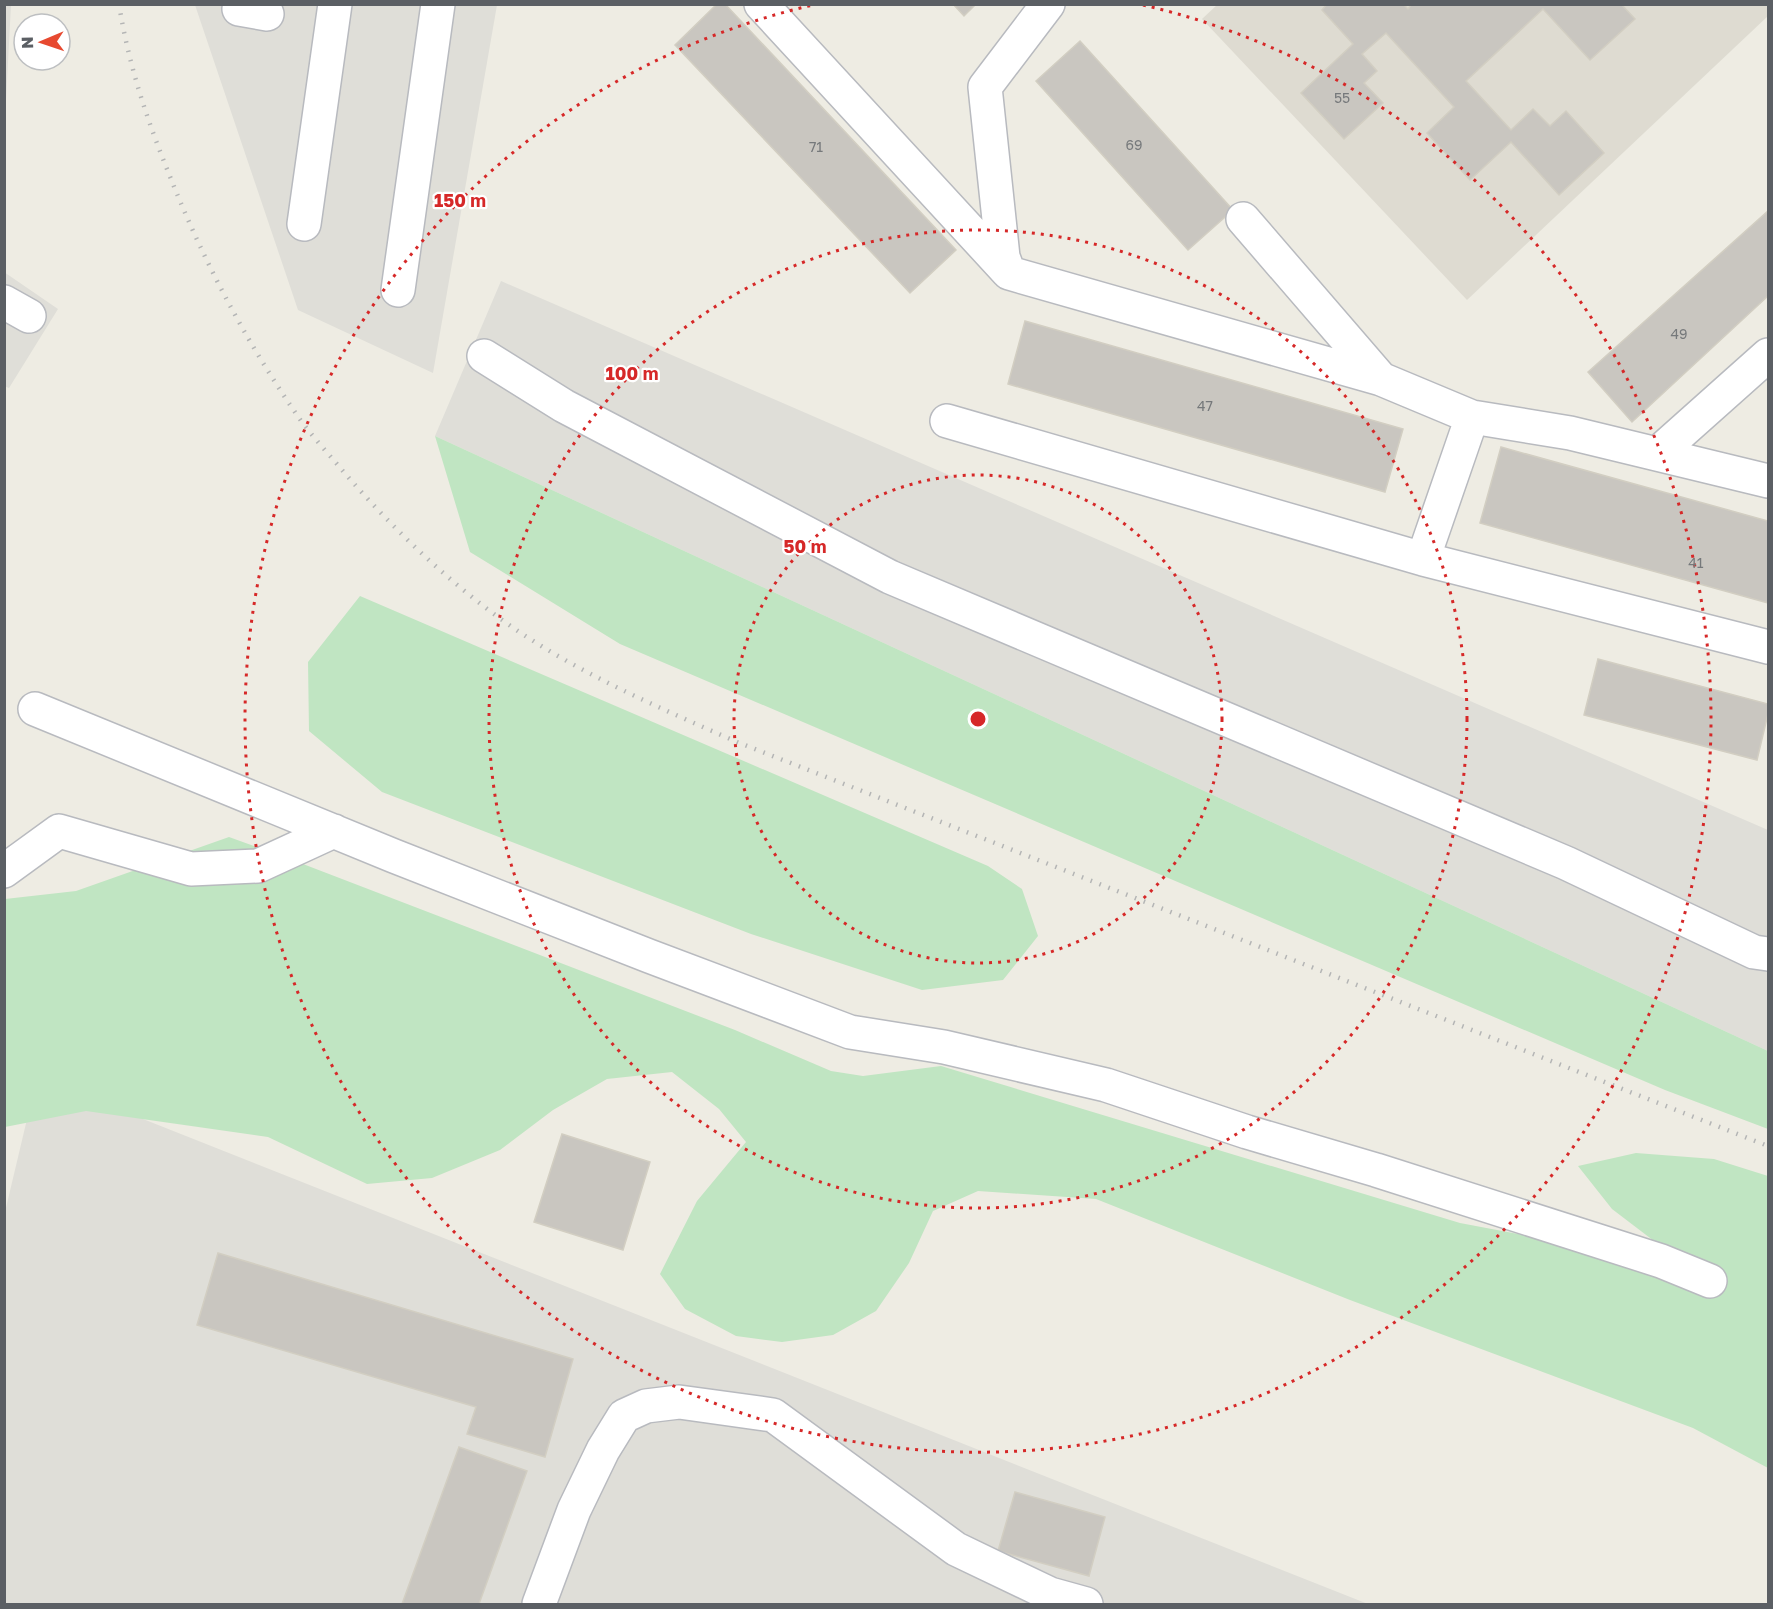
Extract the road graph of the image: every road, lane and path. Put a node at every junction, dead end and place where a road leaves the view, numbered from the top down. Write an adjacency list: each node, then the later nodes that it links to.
1 (335, 4): 6 (street)
2 (438, 4): 8 (street)
3 (761, 4): 7 (street)
4 (1048, 4): 7 (street)
5 (1243, 219): 11 (street)
6 (304, 224)
7 (1009, 273): 11 (street)
8 (398, 290)
9 (1768, 355): 14 (street)
10 (484, 356): 21 (street)
11 (1381, 379): 12 (street)
12 (1472, 417): 14 (street); 16 (street)
13 (947, 422): 16 (street)
14 (1657, 454): 15 (street)
15 (1768, 481)
16 (1423, 559): 17 (street)
17 (1768, 647)
18 (36, 710): 19 (street)
19 (334, 831): 20 (street); 22 (street)
20 (4, 871)
21 (1768, 954)
22 (1710, 1281)
23 (539, 1605): 24 (street)
24 (1086, 1605)

